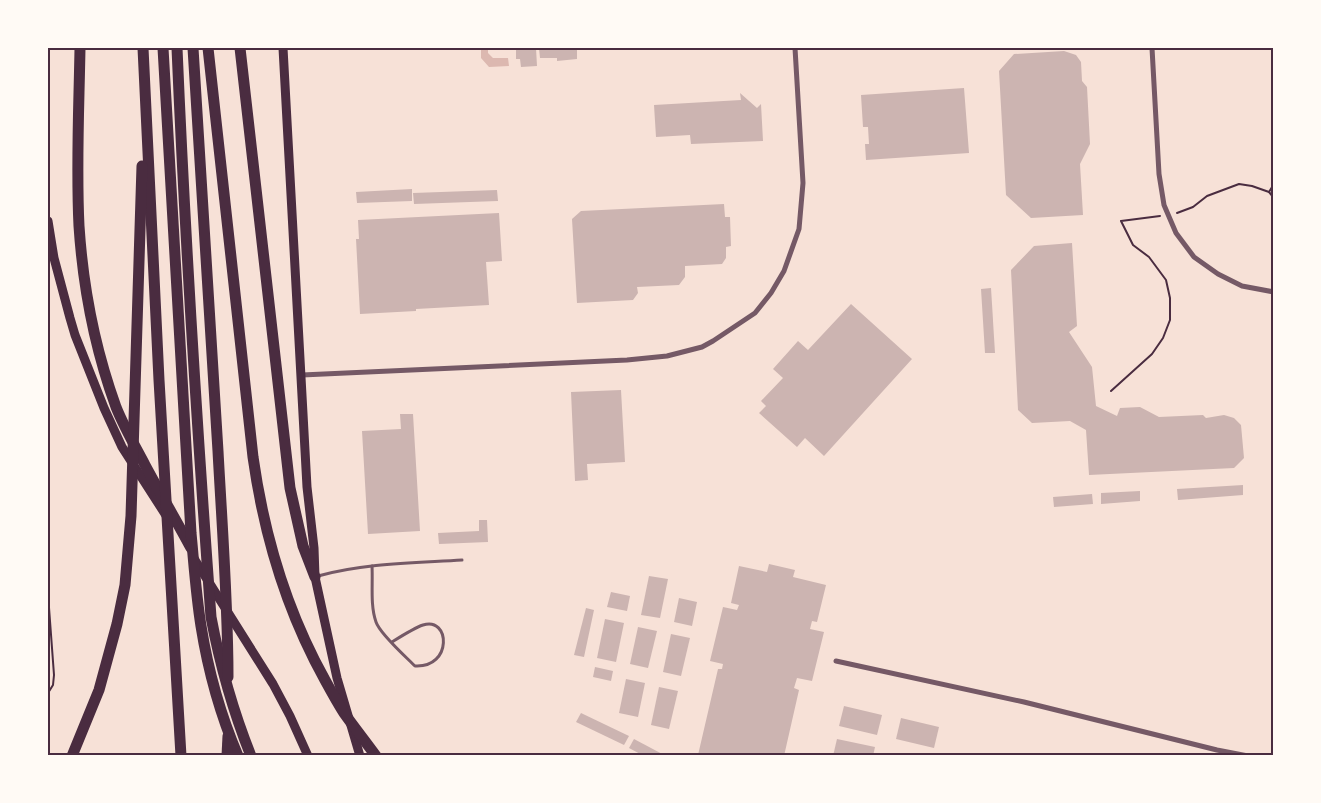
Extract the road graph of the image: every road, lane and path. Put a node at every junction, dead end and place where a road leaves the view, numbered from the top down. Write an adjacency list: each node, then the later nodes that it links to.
1 (80, 48): 22 (highway)
2 (144, 48): 11 (highway)
3 (163, 48): 31 (highway)
4 (177, 48): 32 (highway)
5 (193, 48): 30 (highway)
6 (208, 48): 35 (highway)
7 (240, 48): 23 (highway)
8 (283, 48): 18 (main road)
9 (795, 48): 18 (street)
10 (1152, 48): 15 (street)
11 (145, 89): 28 (highway); 29 (highway)
12 (1274, 184): 13 (path)
13 (1269, 192): 14 (path); 15 (path)
14 (1274, 198)
15 (1168, 215): 17 (street); 19 (path)
16 (48, 221): 22 (main road)
17 (1274, 292)
18 (302, 375): 23 (main road)
19 (1111, 391)
20 (462, 560): 21 (lane)
21 (372, 566): 23 (lane); 25 (lane)
22 (207, 577): 33 (main road)
23 (315, 577): 34 (main road)
24 (48, 594): 27 (path)
25 (392, 642): 25 (lane)
26 (836, 661): 36 (street)
27 (48, 693)
28 (72, 756)
29 (181, 756)
30 (227, 756)
31 (238, 756)
32 (251, 756)
33 (308, 756)
34 (360, 756)
35 (376, 756)
36 (1248, 756)

